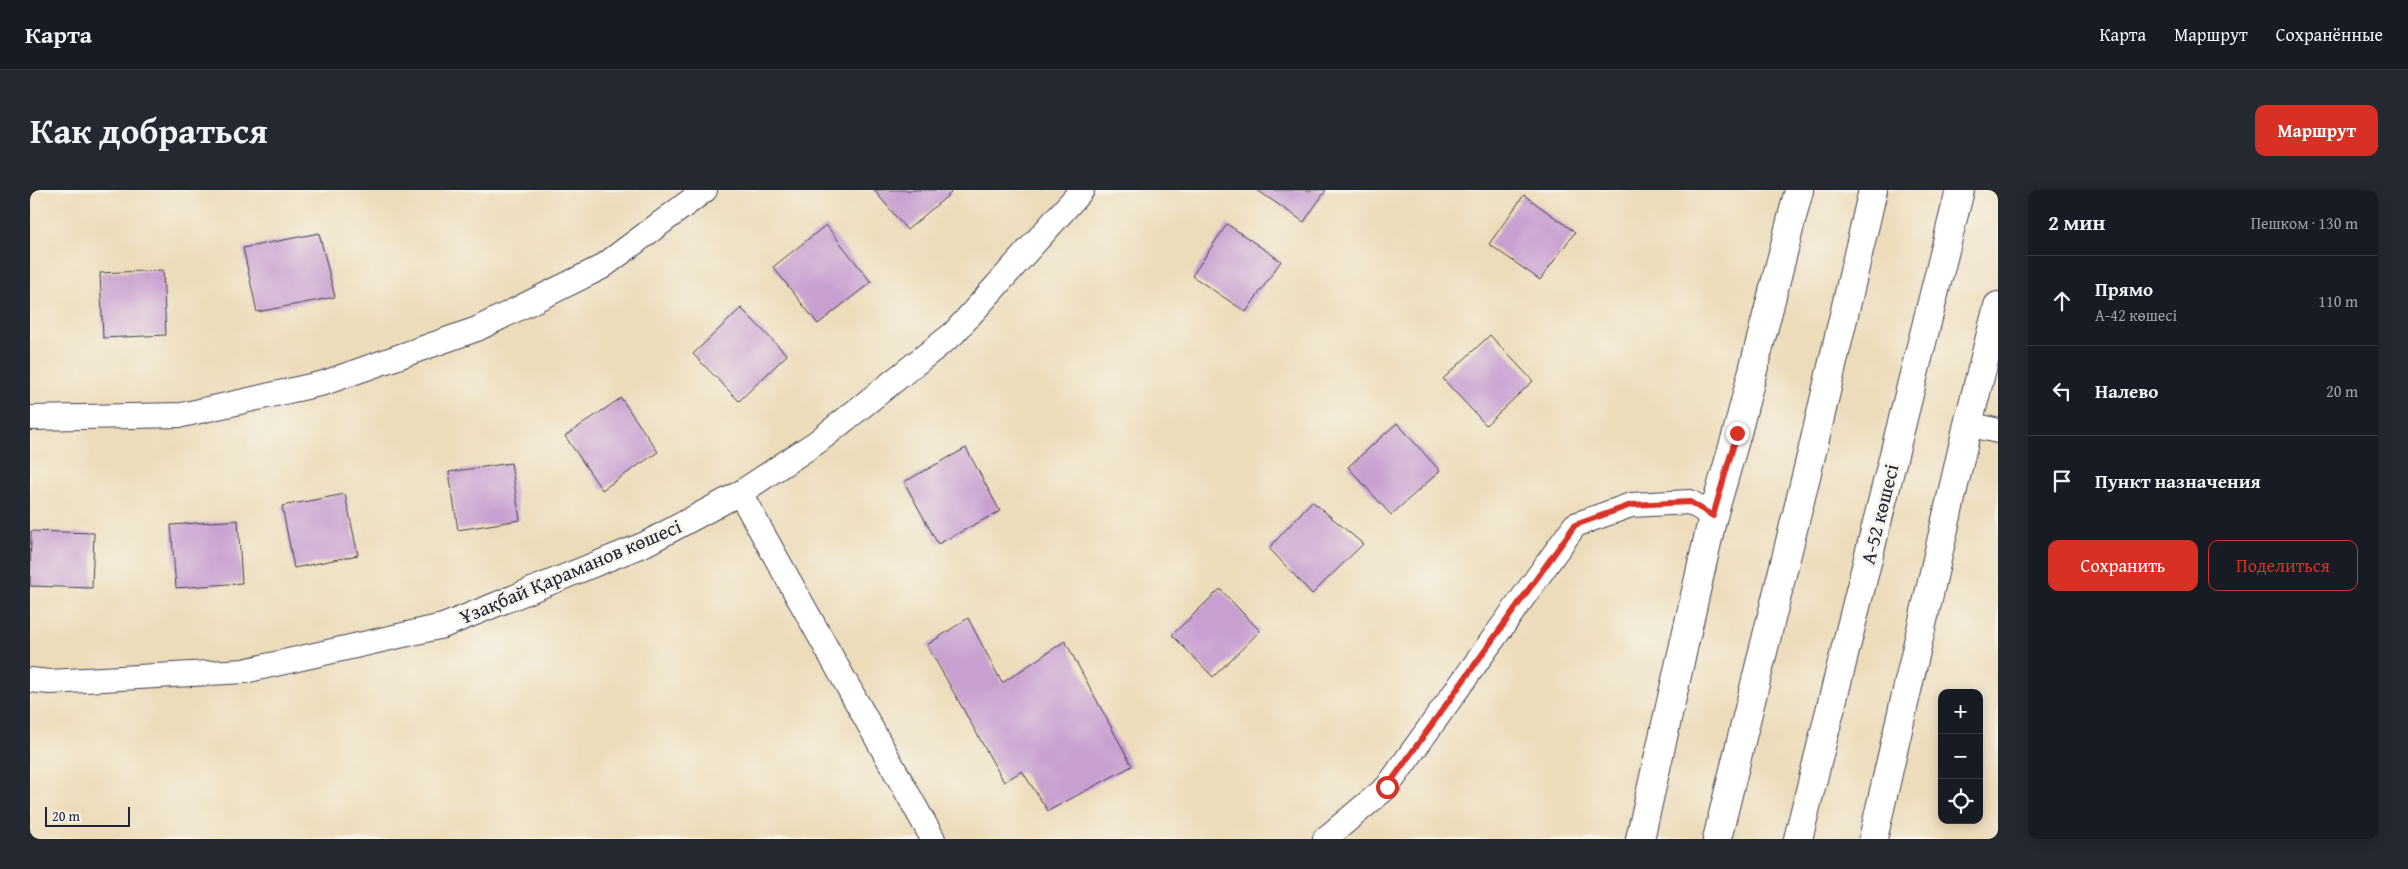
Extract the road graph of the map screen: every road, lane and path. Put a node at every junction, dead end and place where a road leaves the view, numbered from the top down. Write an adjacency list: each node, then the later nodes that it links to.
1 (705, 190): 7 (street)
2 (1082, 190): 10 (street, Ұзақбай Қараманов көшесі)
3 (1799, 190): 11 (main road)
4 (1873, 190): 16 (main road)
5 (1960, 190): 17 (main road, А-52 көшесі)
6 (1998, 306): 8 (main road)
7 (30, 418)
8 (1968, 424): 9 (street); 18 (main road)
9 (1998, 431)
10 (740, 493): 12 (street, Ұзақбай Қараманов көшесі); 13 (street)
11 (1713, 516): 14 (street); 15 (main road)
12 (30, 680)
13 (933, 839)
14 (1325, 839)
15 (1640, 839)
16 (1717, 839)
17 (1798, 839)
18 (1873, 839)

